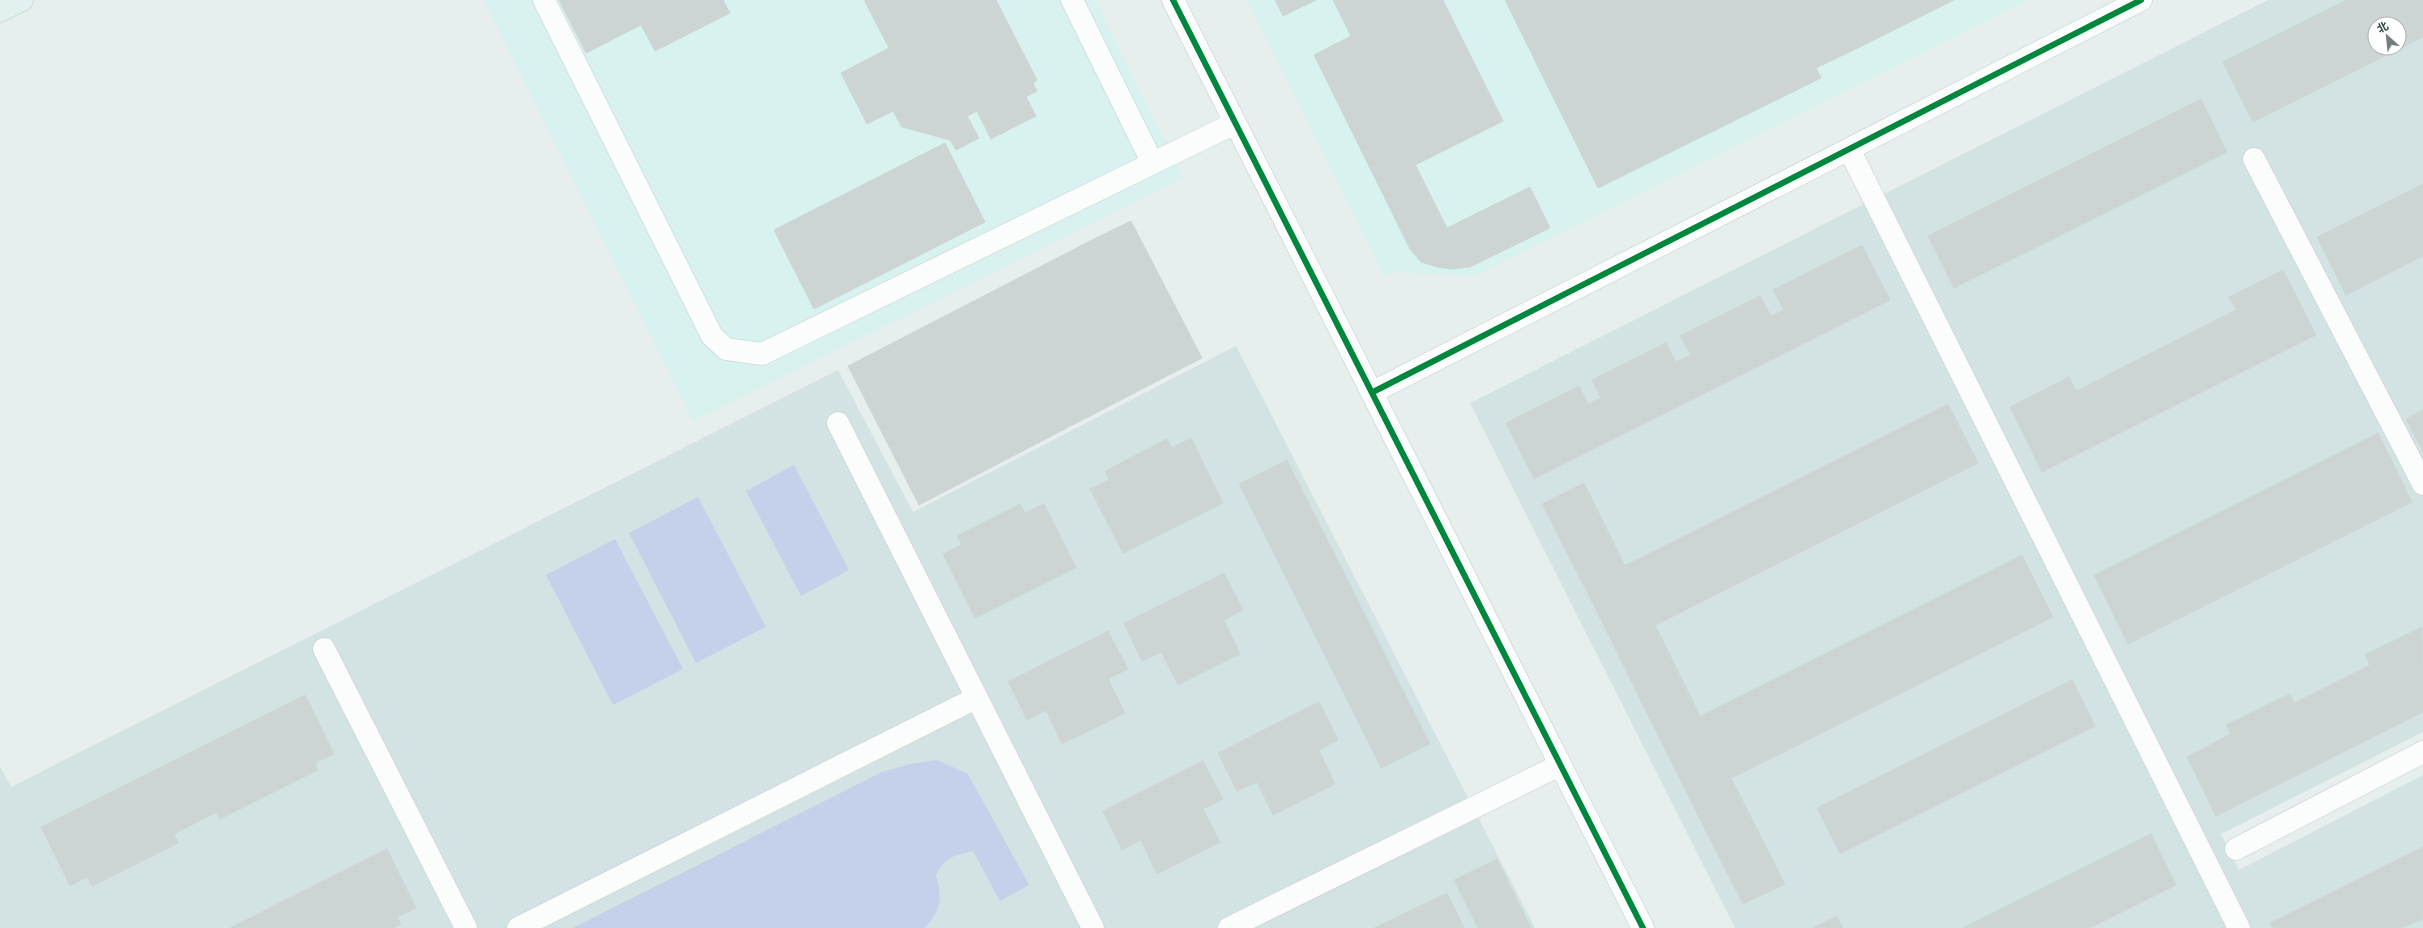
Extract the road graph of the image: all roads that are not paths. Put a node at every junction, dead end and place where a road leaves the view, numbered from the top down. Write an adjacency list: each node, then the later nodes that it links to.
1 (22, 0): 6 (main road)
2 (544, 0): 10 (street)
3 (1072, 0): 10 (street)
4 (1173, 0): 7 (street)
5 (2141, 0): 8 (street)
6 (0, 11)
7 (1235, 122): 10 (street); 11 (street)
8 (1849, 149): 11 (street); 24 (street)
9 (2254, 159): 13 (street)
10 (1152, 162)
11 (1372, 392): 17 (street)
12 (838, 423): 15 (street)
13 (2423, 484)
14 (324, 649): 19 (street)
15 (976, 698): 20 (street); 21 (street)
16 (2422, 756): 18 (street)
17 (1560, 765): 22 (street); 23 (street)
18 (2236, 849)
19 (466, 928)
20 (518, 928)
21 (1093, 928)
22 (1229, 928)
23 (1643, 928)
24 (2239, 928)

